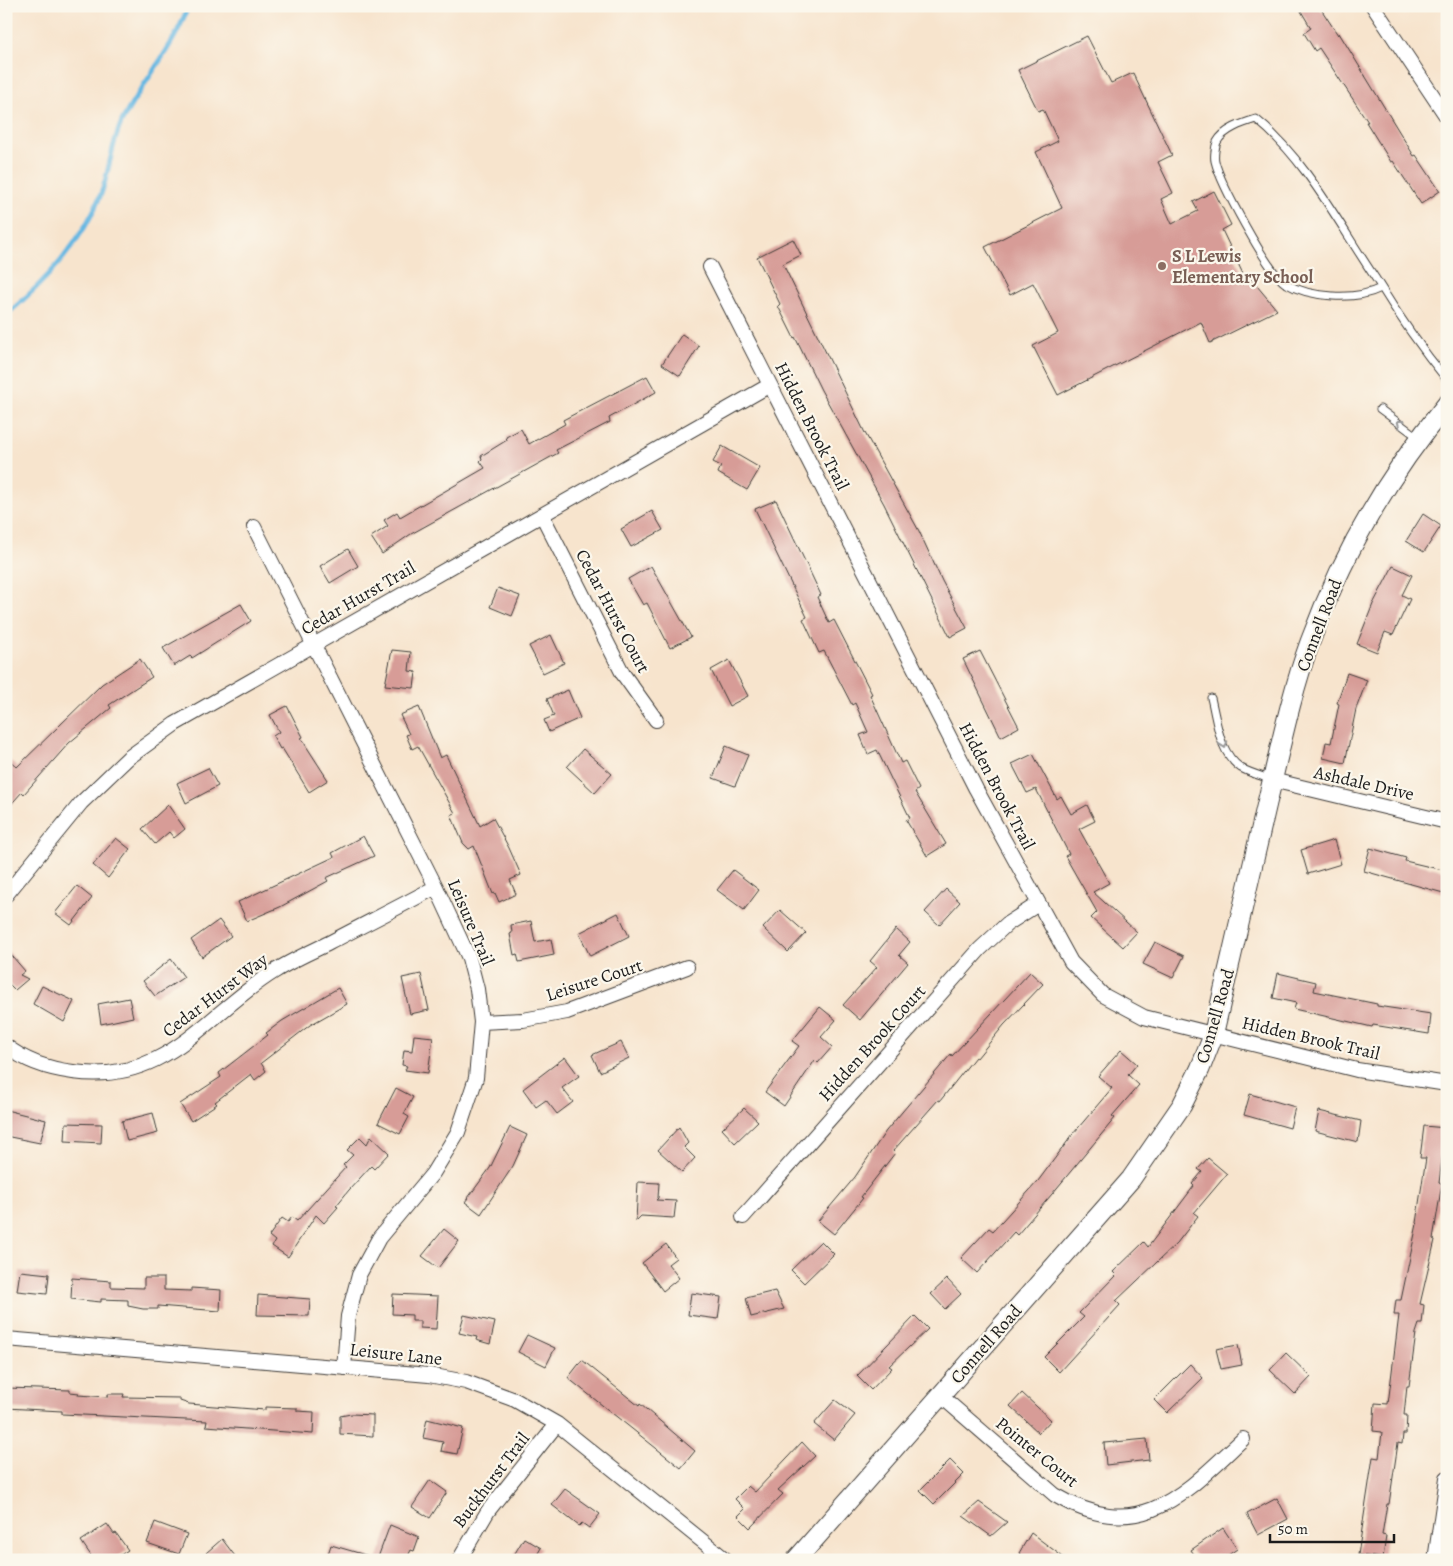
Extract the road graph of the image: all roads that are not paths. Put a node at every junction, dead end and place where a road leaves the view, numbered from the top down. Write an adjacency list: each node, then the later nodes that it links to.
1 (1373, 6): 2 (street)
2 (1447, 117)
3 (710, 267): 6 (street, Hidden Brook Trail)
4 (1381, 288): 4 (lane); 5 (lane)
5 (1447, 380)
6 (770, 385): 10 (street, Cedar Hurst Trail); 19 (street, Hidden Brook Trail)
7 (1447, 404): 9 (street, Connell Road)
8 (1380, 409): 9 (lane, one-way to 8)
9 (1420, 438): 15 (street, Connell Road)
10 (542, 515): 12 (street, Cedar Hurst Trail); 14 (street, Cedar Hurst Court)
11 (254, 527): 12 (street, Leisure Trail)
12 (314, 645): 17 (street, Leisure Trail); 18 (street, Cedar Hurst Trail)
13 (1210, 698): 15 (lane, one-way to 15)
14 (656, 720)
15 (1272, 780): 16 (street, Ashdale Drive); 22 (street, Connell Road)
16 (1447, 822)
17 (436, 888): 21 (street, Leisure Trail); 23 (street, Cedar Hurst Way)
18 (6, 895)
19 (1038, 904): 22 (street, Hidden Brook Trail); 25 (street, Hidden Brook Court)
20 (687, 967): 21 (street, Leisure Court)
21 (480, 1022): 27 (street, Leisure Trail)
22 (1212, 1036): 24 (street, Hidden Brook Trail); 28 (street, Connell Road)
23 (6, 1046)
24 (1447, 1084)
25 (743, 1217)
26 (6, 1339): 27 (street, Leisure Lane)
27 (344, 1368): 29 (street, Leisure Lane)
28 (941, 1396): 30 (street, Pointer Court); 34 (street, Connell Road)
29 (557, 1424): 32 (street, Buckhurst Trail); 33 (street, Leisure Lane)
30 (1243, 1439)
31 (1447, 1478): 35 (street)
32 (459, 1560)
33 (726, 1560)
34 (796, 1560)
35 (1434, 1560)

